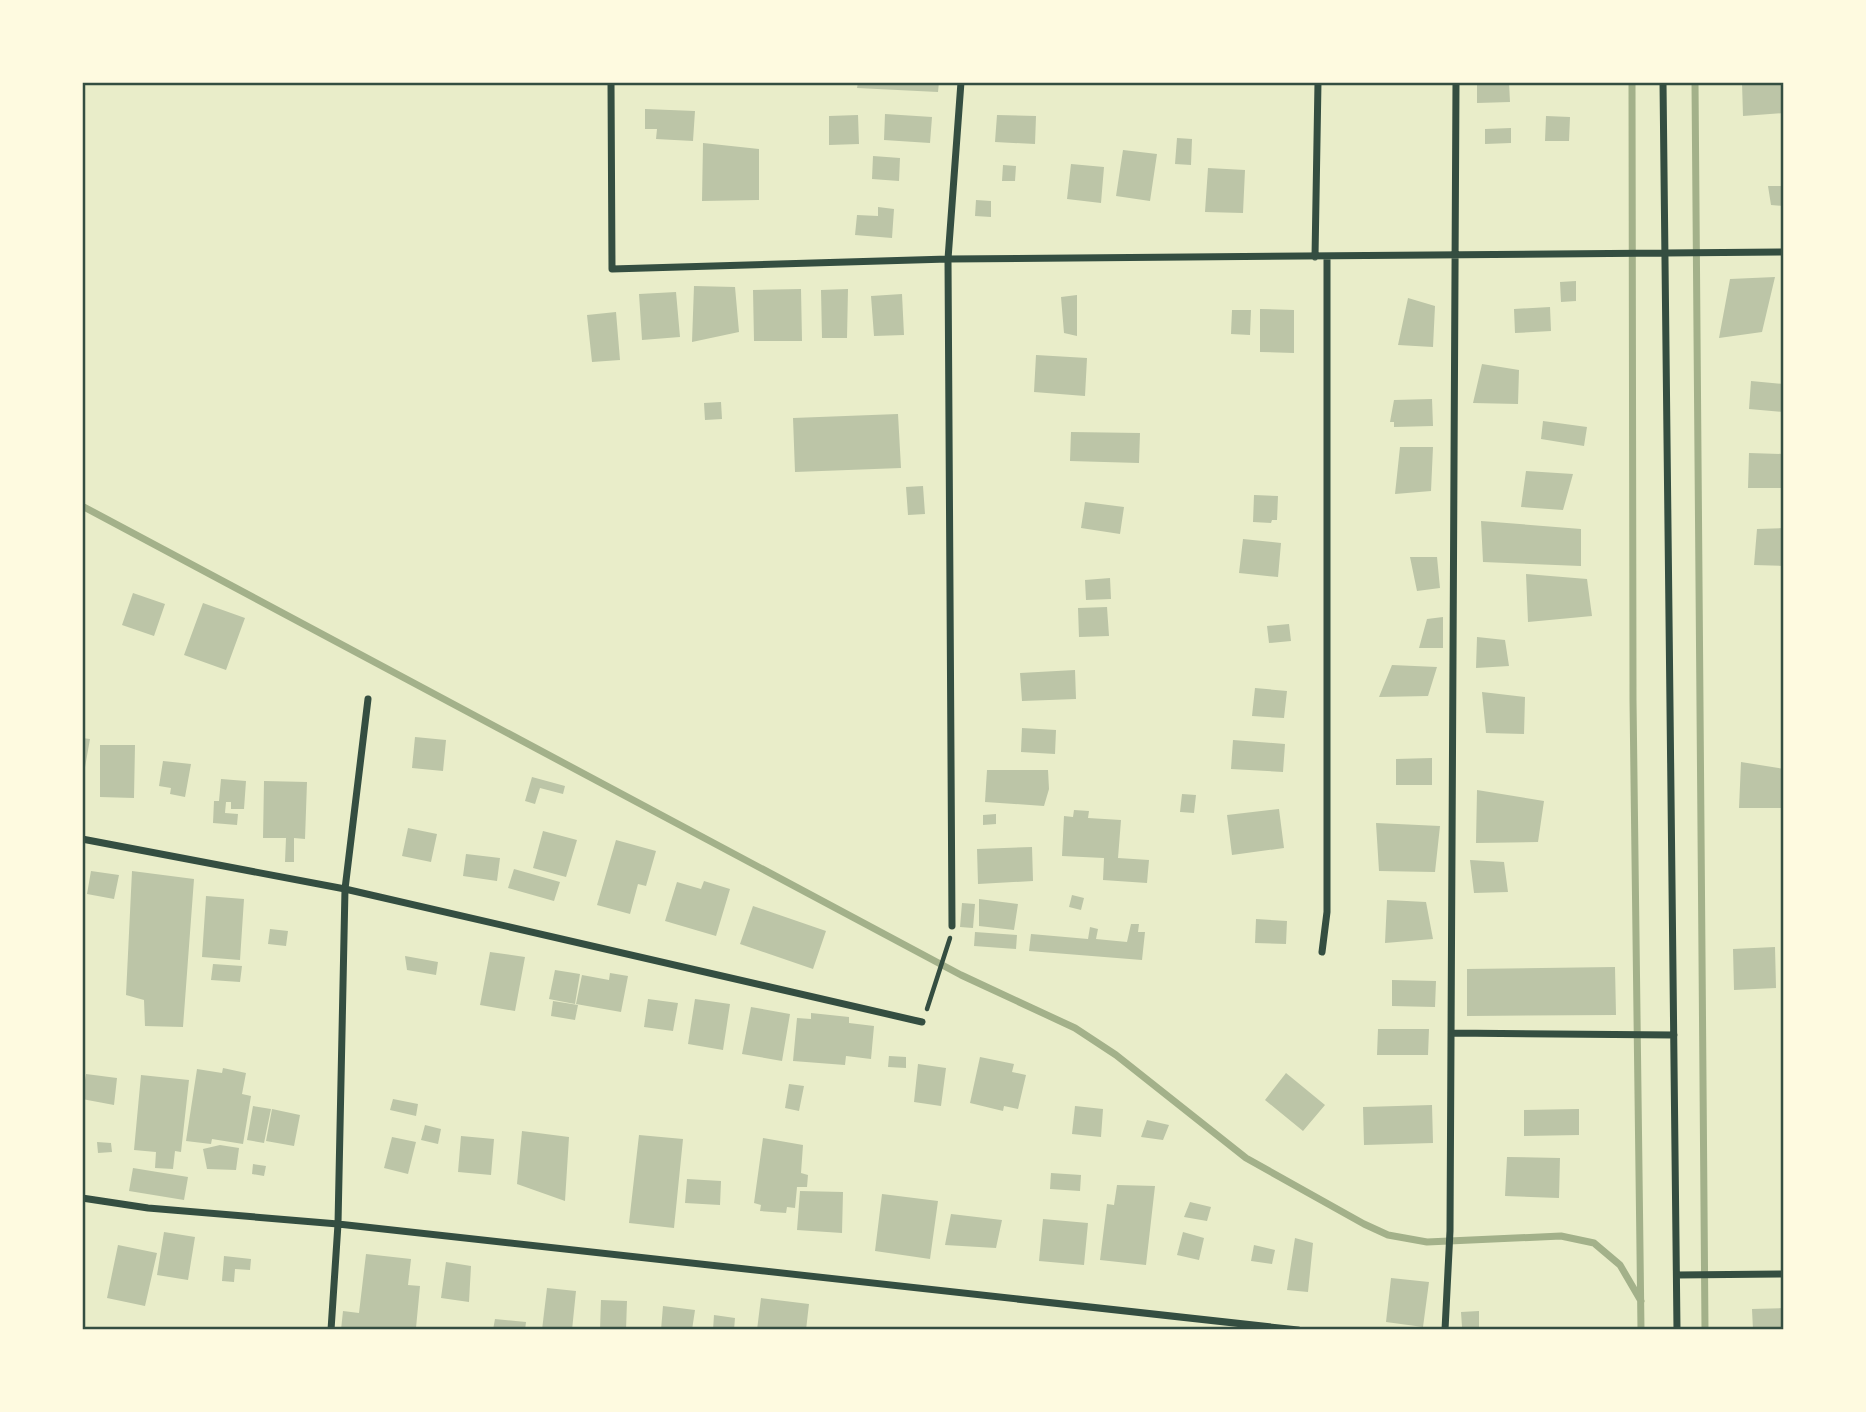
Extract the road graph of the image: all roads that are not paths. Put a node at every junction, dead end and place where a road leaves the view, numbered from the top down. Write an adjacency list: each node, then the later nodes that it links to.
1 (611, 82): 11 (street)
2 (961, 82): 11 (street)
3 (1318, 82): 9 (street)
4 (1456, 82): 8 (street)
5 (1663, 82): 7 (street)
6 (1784, 252): 7 (street)
7 (1665, 254): 8 (street); 19 (street)
8 (1456, 255): 10 (street); 18 (street)
9 (1315, 257): 10 (street); 11 (street)
10 (1327, 257): 16 (street)
11 (948, 260): 15 (street)
12 (369, 699): 14 (street)
13 (82, 839): 14 (street)
14 (345, 889): 17 (street); 21 (street)
15 (953, 926)
16 (1322, 952)
17 (922, 1022)
18 (1451, 1033): 19 (street); 26 (street)
19 (1674, 1035): 23 (street)
20 (82, 1198): 21 (street)
21 (338, 1224): 24 (street); 25 (street)
22 (1784, 1273): 23 (street)
23 (1676, 1275): 27 (street)
24 (331, 1330)
25 (1298, 1330)
26 (1446, 1330)
27 (1677, 1330)

